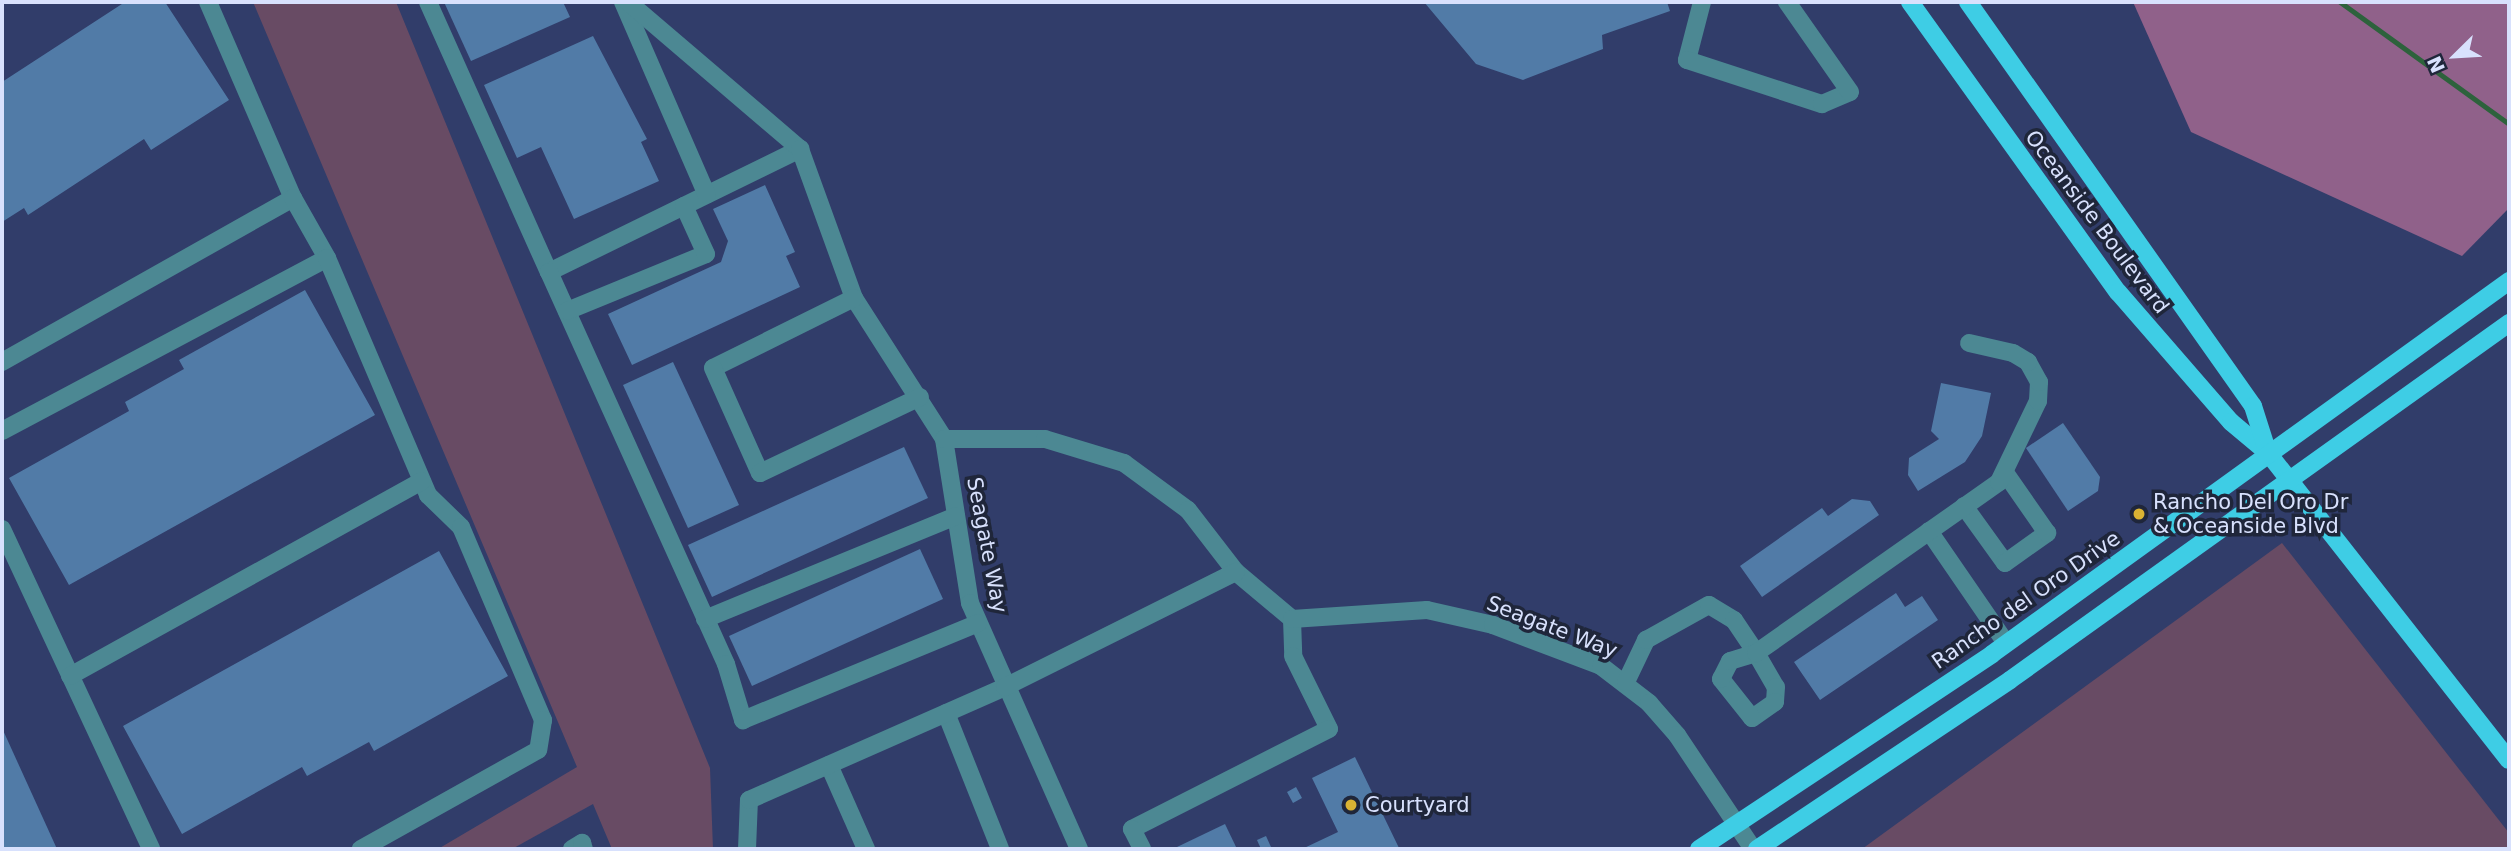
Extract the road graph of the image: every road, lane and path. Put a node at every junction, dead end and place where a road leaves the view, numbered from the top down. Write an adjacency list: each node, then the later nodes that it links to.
1 (208, 2): 10 (street)
2 (428, 2): 13 (street)
3 (626, 2): 8 (street); 9 (street)
4 (1702, 2): 5 (street)
5 (1787, 2)
6 (1910, 2): 23 (main road, Oceanside Boulevard)
7 (1968, 2): 23 (main road, Oceanside Boulevard)
8 (800, 149): 9 (street); 15 (street)
9 (707, 195): 11 (street)
10 (293, 198): 12 (street); 19 (street)
11 (684, 206): 13 (street); 16 (street)
12 (327, 258): 21 (street); 26 (street)
13 (549, 272): 16 (street)
14 (2509, 281): 23 (main road, Rancho del Oro Drive)
15 (854, 298): 20 (street); 20 (street)
16 (567, 312): 33 (street)
17 (2509, 323): 25 (main road)
18 (1969, 342): 24 (street)
19 (2, 362)
20 (920, 397): 22 (street)
21 (2, 431)
22 (944, 439): 28 (street, Seagate Way); 31 (street)
23 (2268, 453): 25 (main road, Oceanside Boulevard); 35 (main road, Rancho del Oro Drive)
24 (2006, 474): 27 (street); 27 (street)
25 (2287, 479): 40 (main road, Oceanside Boulevard); 53 (main road)
26 (422, 481): 36 (street); 44 (street)
27 (1964, 506): 30 (street)
28 (956, 516): 33 (street); 34 (street, Seagate Way)
29 (2, 529): 36 (street)
30 (1929, 531): 35 (street); 37 (street)
31 (1236, 572): 32 (street); 38 (street)
32 (1292, 619): 37 (street, Seagate Way); 51 (street)
33 (705, 620): 34 (street)
34 (978, 623): 38 (street, Seagate Way)
35 (2006, 643): 42 (main road, Rancho del Oro Drive)
36 (70, 676): 43 (street)
37 (1626, 682): 42 (street, Seagate Way)
38 (1005, 687): 39 (street); 50 (street, Seagate Way)
39 (946, 713): 41 (street); 49 (street)
40 (2508, 754)
41 (829, 765): 47 (street); 48 (street)
42 (1737, 824): 52 (main road, Rancho del Oro Drive); 53 (street, Seagate Way)
43 (151, 849)
44 (361, 849)
45 (572, 849): 46 (street)
46 (584, 849)
47 (747, 849)
48 (866, 849)
49 (1000, 849)
50 (1080, 849)
51 (1142, 849)
52 (1699, 849)
53 (1755, 849)

